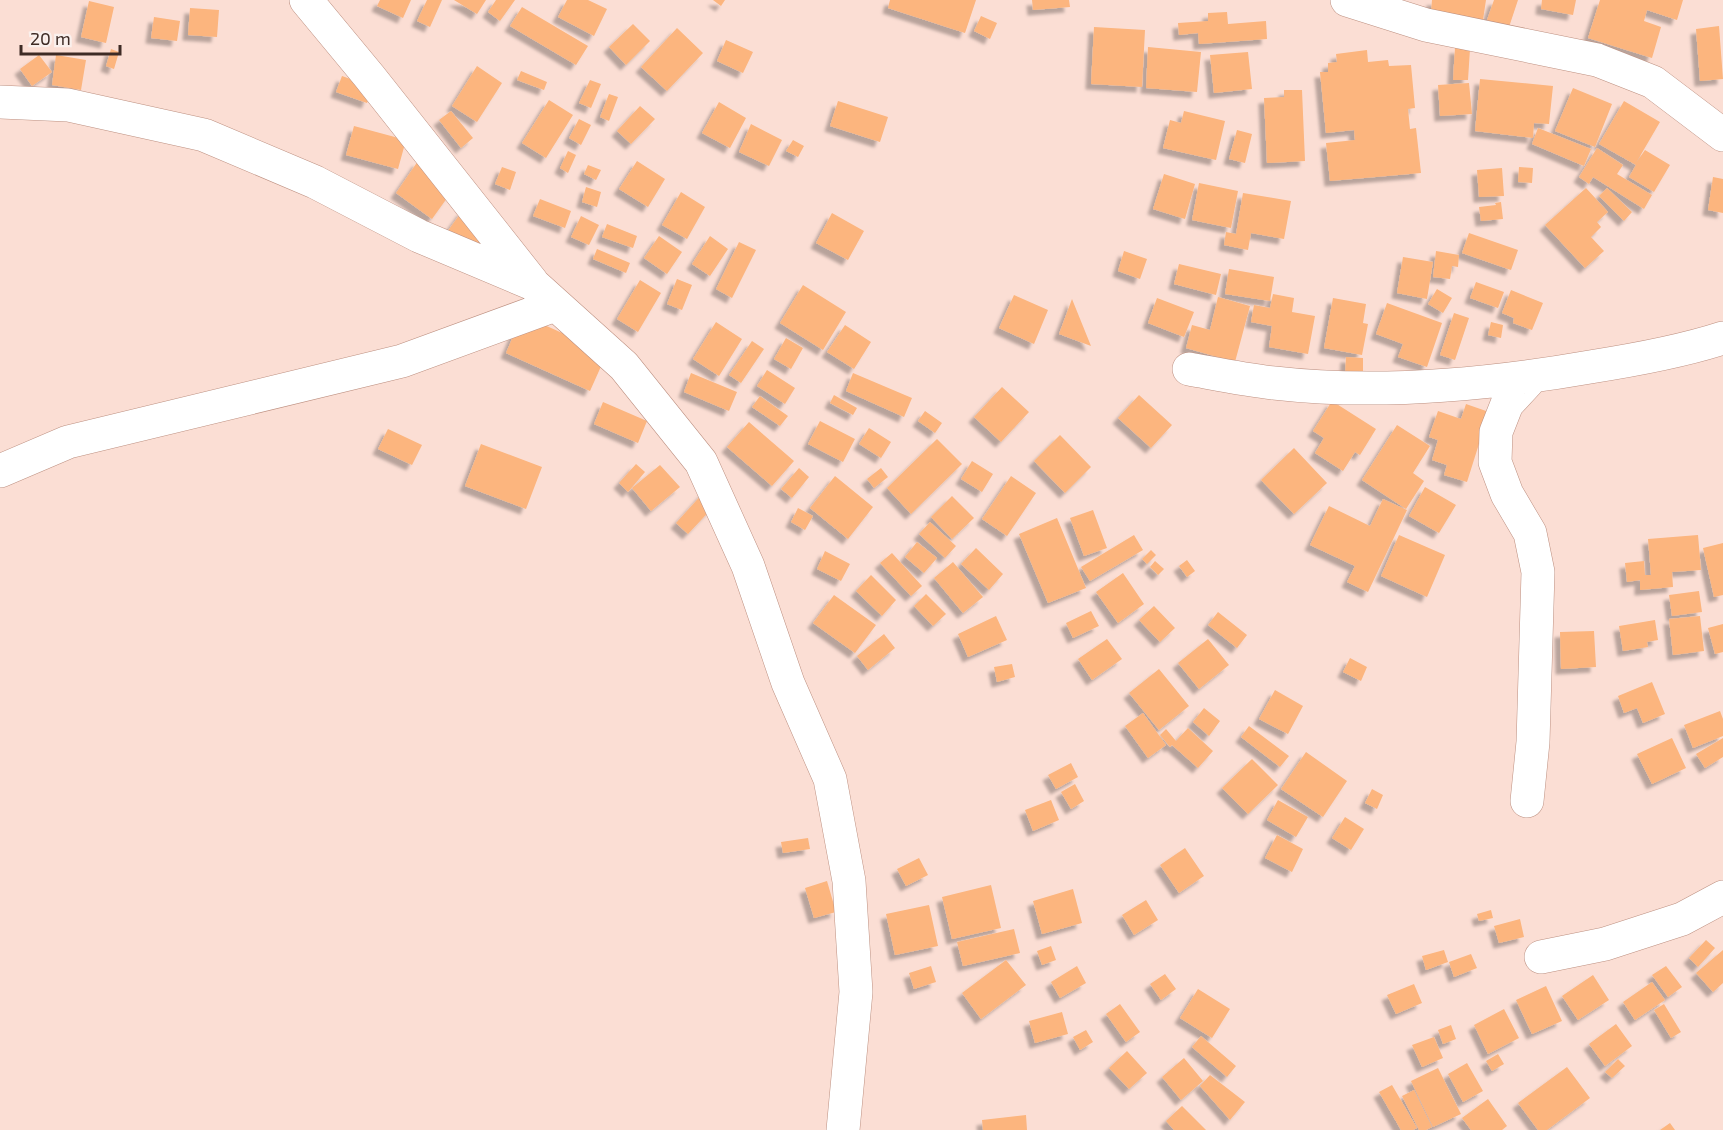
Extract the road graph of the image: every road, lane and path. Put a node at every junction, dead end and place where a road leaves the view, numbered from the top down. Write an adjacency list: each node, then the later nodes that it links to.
1 (306, 0): 5 (street)
2 (1347, 0): 4 (street)
3 (0, 102): 5 (street)
4 (1723, 135)
5 (544, 294): 9 (street); 13 (street)
6 (1723, 338): 8 (street)
7 (1189, 369): 8 (street)
8 (1532, 377): 10 (street)
9 (0, 471)
10 (1527, 801)
11 (1723, 897): 12 (street)
12 (1541, 957)
13 (843, 1130)

